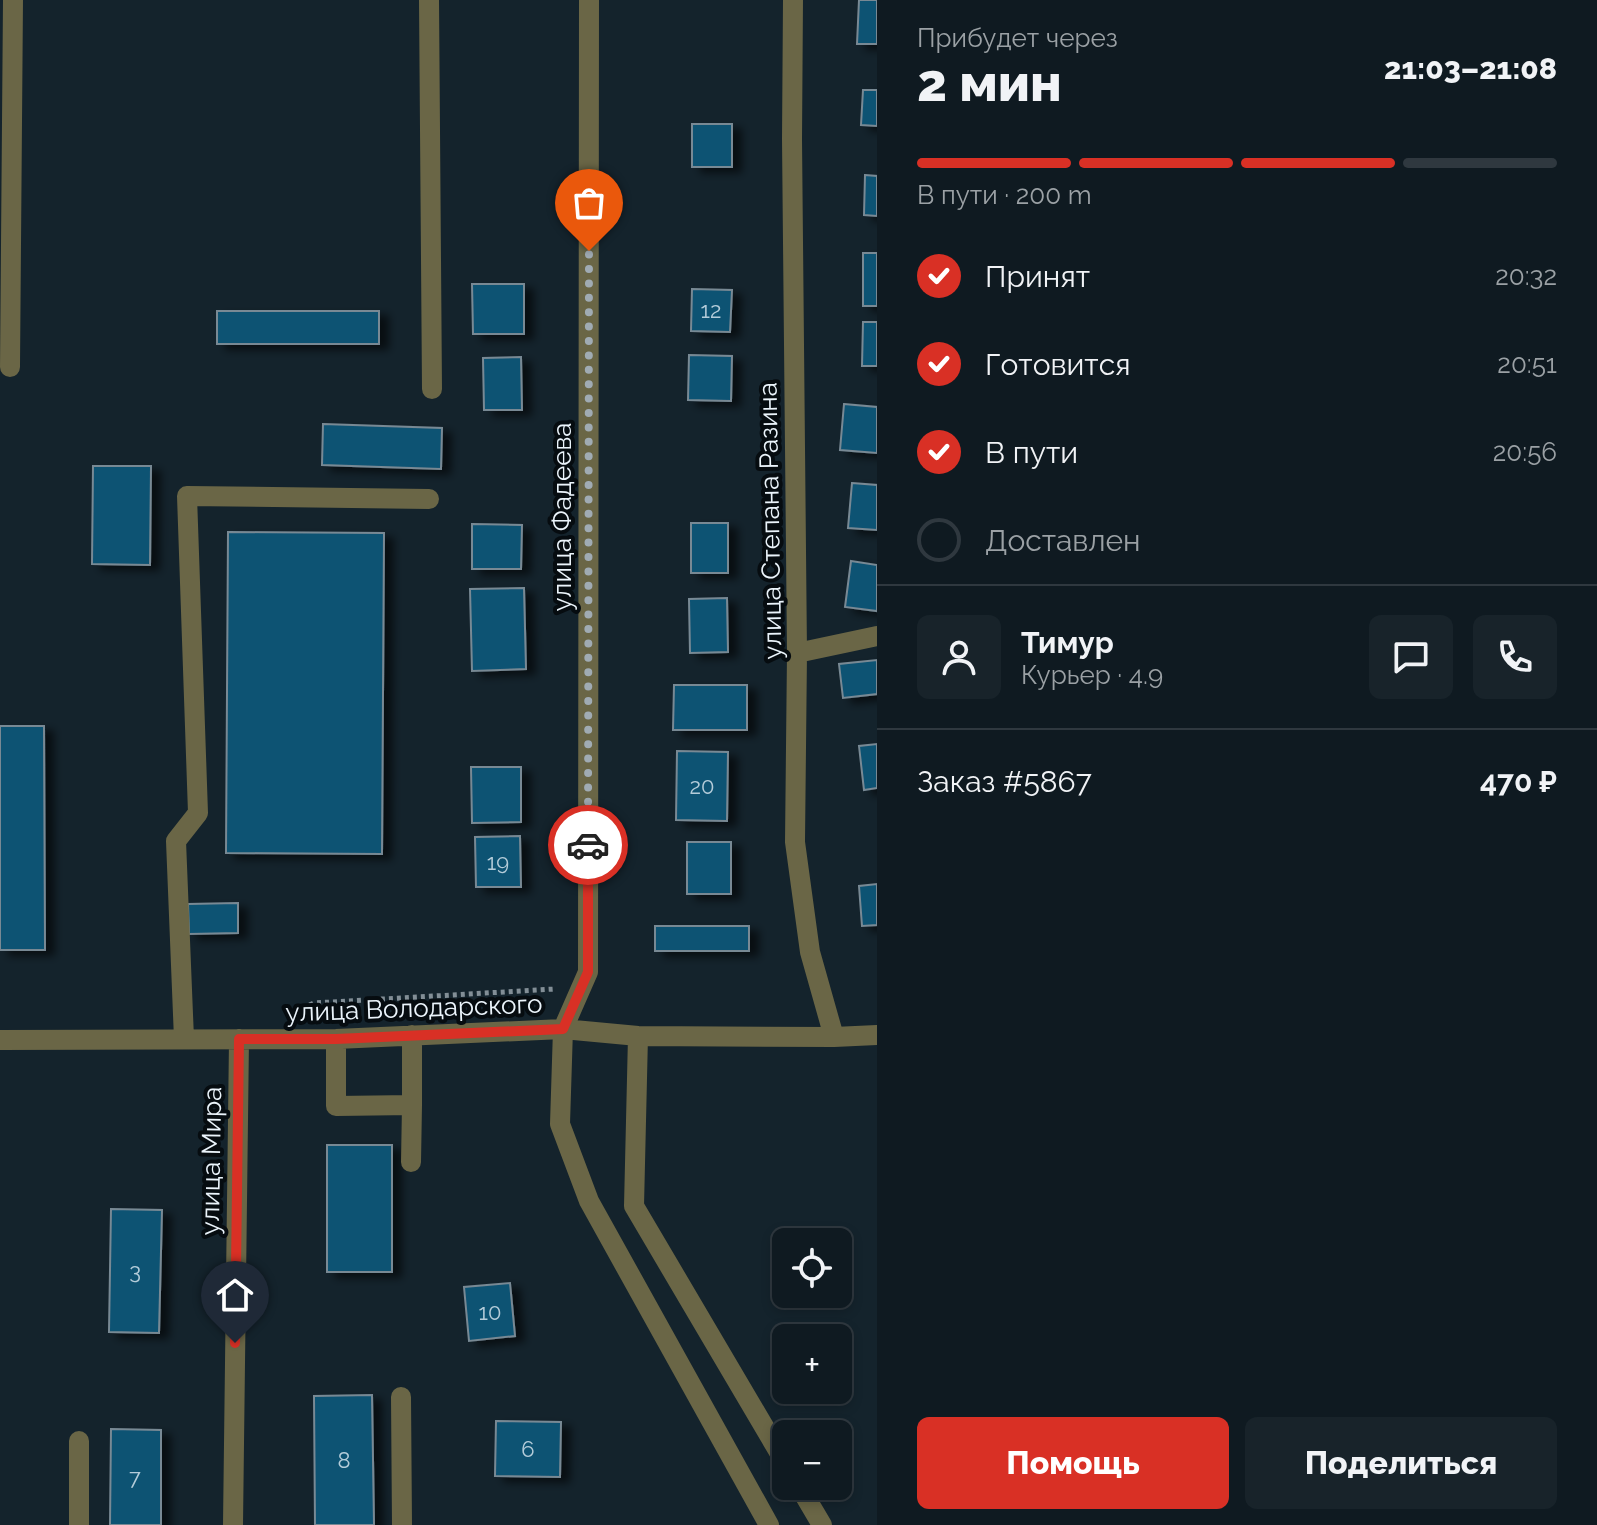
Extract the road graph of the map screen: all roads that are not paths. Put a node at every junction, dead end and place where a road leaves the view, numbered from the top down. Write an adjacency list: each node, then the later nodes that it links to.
1 (13, 0): 5 (street)
2 (429, 0): 6 (street)
3 (589, 0): 10 (street, улица Фадеева)
4 (793, 0): 9 (street, улица Степана Разина)
5 (10, 367)
6 (432, 389)
7 (429, 499): 15 (street)
8 (877, 636): 9 (street)
9 (797, 653): 14 (street, улица Степана Разина)
10 (563, 1029): 11 (street, улица Володарского); 13 (street, улица Володарского); 28 (street)
11 (412, 1035): 17 (street, улица Володарского); 19 (street)
12 (877, 1035): 14 (street, улица Володарского)
13 (638, 1036): 14 (street, улица Володарского); 22 (street)
14 (834, 1037)
15 (184, 1039): 16 (street, улица Володарского); 18 (street, улица Володарского)
16 (239, 1039): 17 (street, улица Володарского); 26 (street, улица Мира)
17 (336, 1039): 19 (street)
18 (0, 1040)
19 (412, 1105): 20 (street)
20 (411, 1162)
21 (401, 1397): 27 (street)
22 (772, 1440)
23 (79, 1441): 25 (street)
24 (807, 1500): 29 (street)
25 (79, 1525)
26 (233, 1525)
27 (402, 1525)
28 (769, 1525)
29 (822, 1525)

